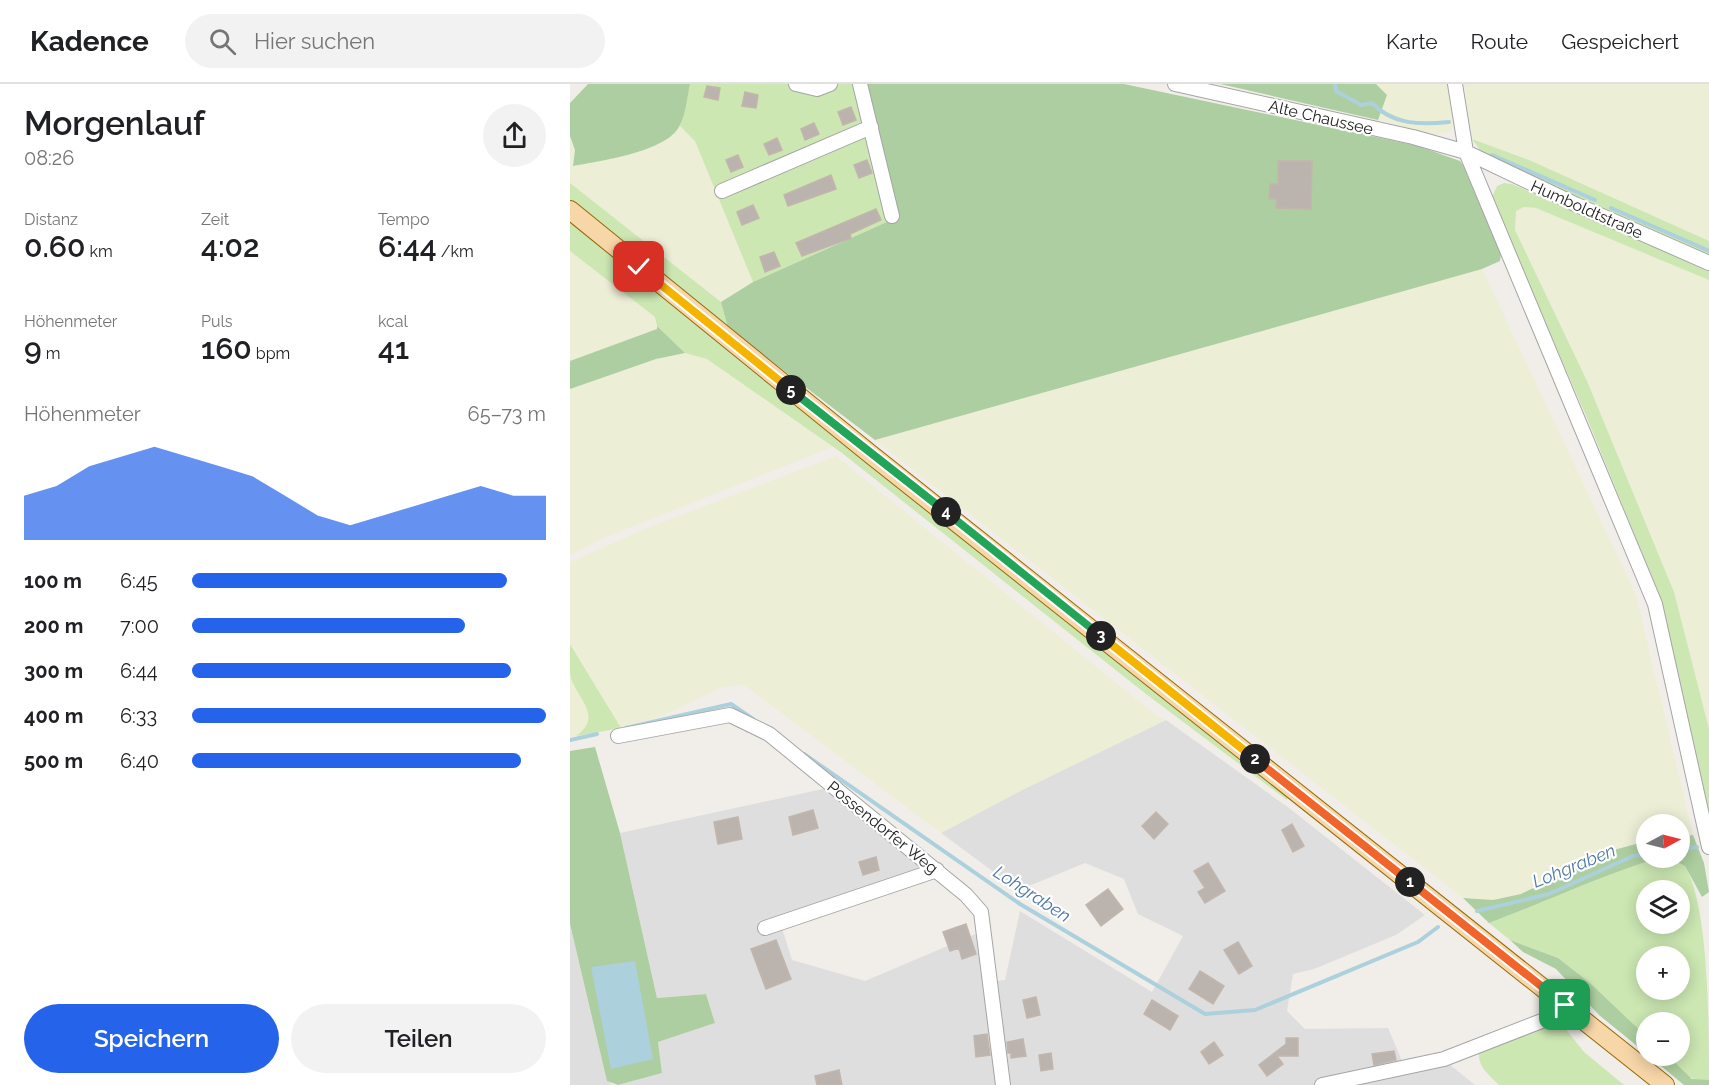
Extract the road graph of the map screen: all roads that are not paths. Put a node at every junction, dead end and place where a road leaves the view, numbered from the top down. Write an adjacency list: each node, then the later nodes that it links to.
1 (796, 84): 2 (street)
2 (830, 84)
3 (860, 84): 6 (street)
4 (1175, 84): 7 (street, Alte Chaussee)
5 (1455, 84): 7 (street)
6 (871, 127): 8 (street); 10 (street)
7 (1466, 152): 11 (street, Humboldtstraße); 13 (street)
8 (723, 191)
9 (570, 210): 16 (main road)
10 (892, 216)
11 (1709, 263)
12 (618, 736): 14 (street, Possendorfer Weg)
13 (1708, 842)
14 (937, 870): 15 (street); 18 (street, Possendorfer Weg)
15 (765, 928)
16 (1565, 1005): 17 (street); 20 (main road)
17 (1340, 1083): 19 (street)
18 (1003, 1085)
19 (1322, 1085)
20 (1665, 1085)

